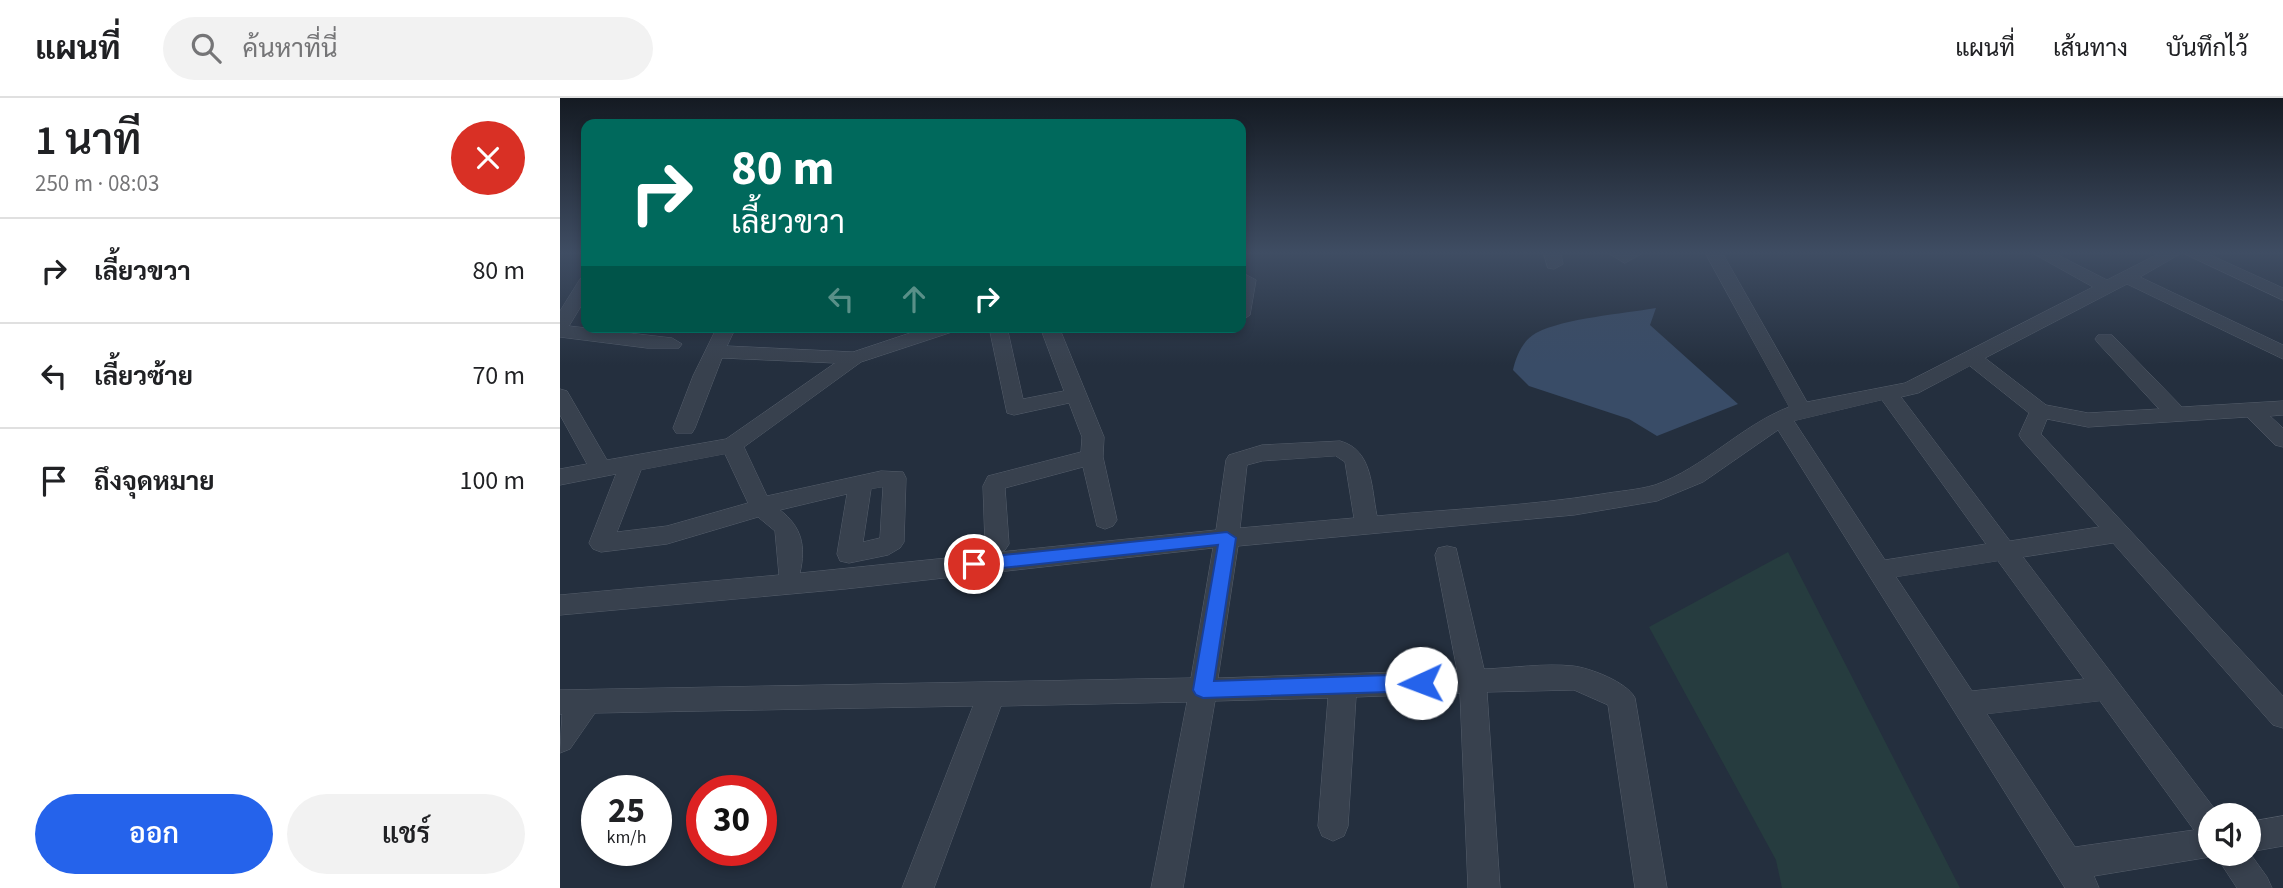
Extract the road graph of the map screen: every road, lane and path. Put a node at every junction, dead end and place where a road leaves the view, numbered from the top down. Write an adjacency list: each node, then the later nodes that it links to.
1 (581, 291): 5 (street)
2 (1732, 291): 23 (street)
3 (2102, 291): 16 (street)
4 (2155, 291): 14 (street)
5 (560, 326)
6 (560, 331): 12 (street)
7 (724, 333): 13 (street)
8 (999, 333): 18 (street)
9 (1051, 333): 18 (street)
10 (897, 335): 15 (street)
11 (2105, 339): 24 (street)
12 (672, 344)
13 (716, 352): 15 (street); 25 (street)
14 (2283, 353)
15 (854, 358): 27 (street)
16 (1972, 358): 17 (street); 22 (street)
17 (1887, 393): 23 (street); 39 (street)
18 (1076, 395): 28 (street)
19 (560, 396): 30 (street)
20 (2283, 408): 21 (street)
21 (2252, 410): 24 (street); 26 (street)
22 (2040, 411): 24 (street); 36 (street)
23 (1791, 414): 35 (street); 41 (street)
24 (2176, 415)
25 (684, 428)
26 (2283, 440)
27 (732, 446): 29 (street); 33 (street)
28 (1092, 457): 34 (street); 38 (street)
29 (632, 463): 30 (street); 33 (street)
30 (601, 469): 31 (street)
31 (560, 477)
32 (860, 484): 33 (street)
33 (761, 507): 42 (street)
34 (1105, 520)
35 (1367, 525): 37 (street); 37 (street)
36 (2120, 533): 39 (street); 51 (street)
37 (1227, 538): 43 (street); 47 (street)
38 (997, 544)
39 (2007, 552): 41 (street); 46 (street)
40 (1447, 555): 44 (street)
41 (1879, 570): 50 (street)
42 (789, 571)
43 (560, 605)
44 (1473, 681): 45 (street); 62 (street); 63 (street)
45 (1343, 685): 47 (street); 54 (street)
46 (2108, 688): 50 (street); 53 (street)
47 (1203, 690): 48 (street); 61 (street)
48 (992, 694): 49 (street); 60 (street)
49 (574, 702): 52 (street)
50 (1966, 704): 59 (street)
51 (2283, 716)
52 (560, 740)
53 (2198, 811)
54 (1333, 826)
55 (2283, 831): 56 (street)
56 (2261, 835)
57 (2198, 846): 59 (street)
58 (2240, 866): 64 (street)
59 (2076, 876)
60 (918, 888)
61 (1167, 888)
62 (1483, 888)
63 (1651, 888)
64 (2256, 888)

